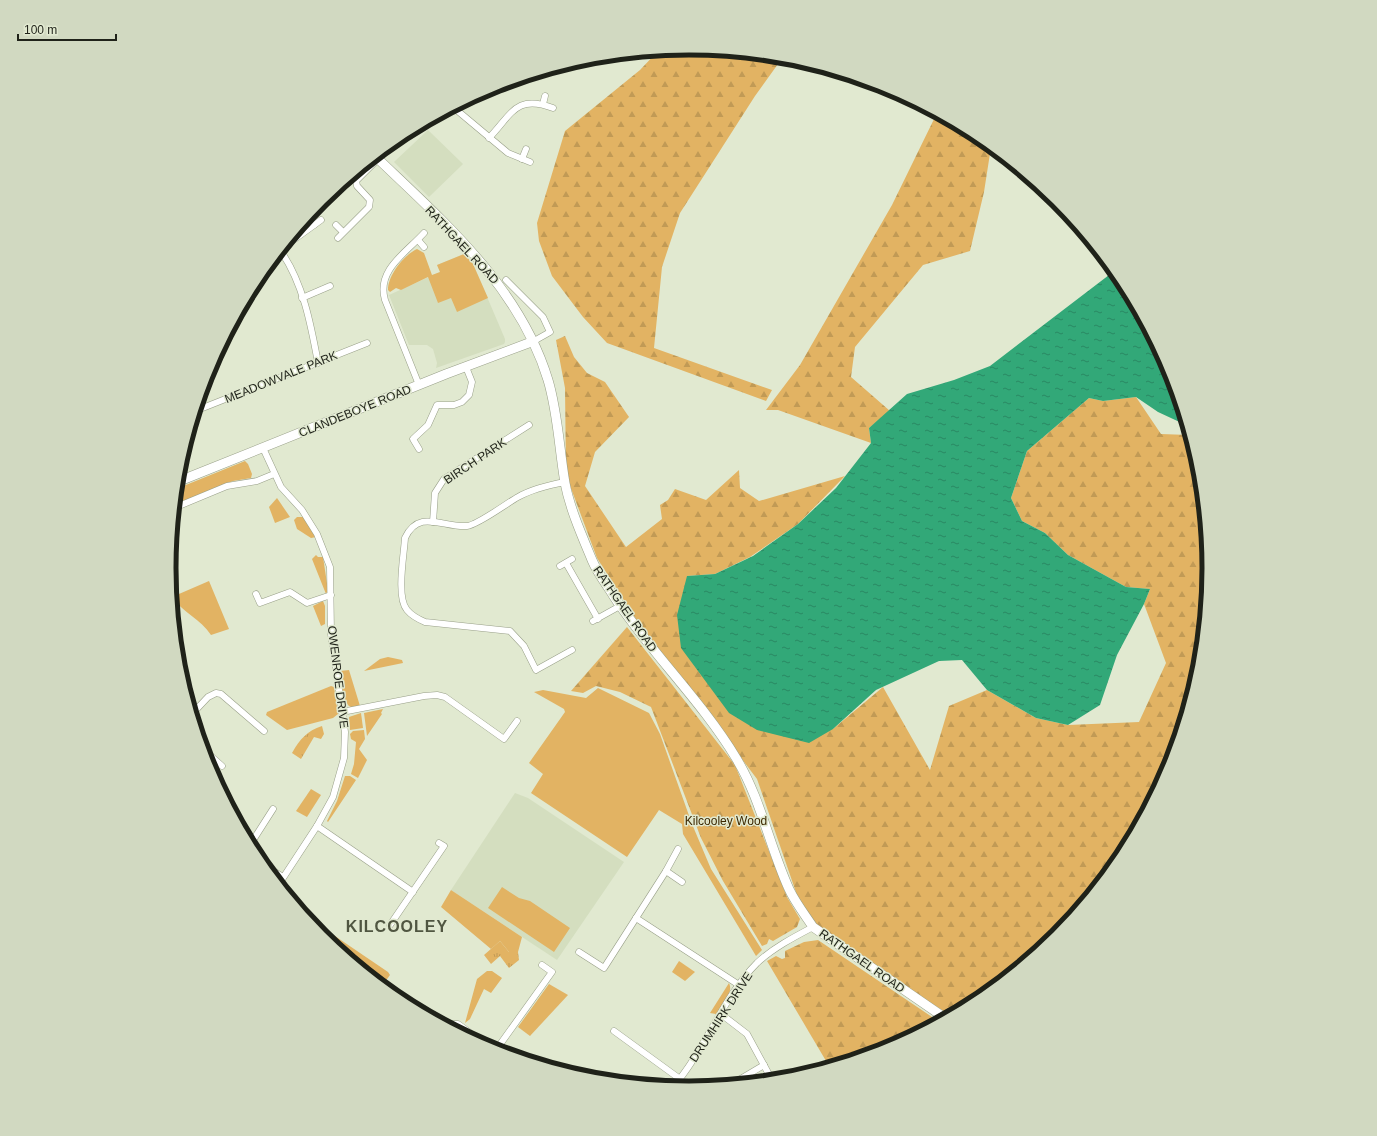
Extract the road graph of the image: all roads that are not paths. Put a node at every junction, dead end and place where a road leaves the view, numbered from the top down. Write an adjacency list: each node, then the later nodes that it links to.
1 (546, 96): 2 (street)
2 (543, 104): 3 (street); 5 (street)
3 (553, 108)
4 (457, 111): 5 (street)
5 (489, 138): 7 (street)
6 (526, 149): 7 (street)
7 (522, 158): 9 (street)
8 (379, 159): 25 (street, RATHGAEL ROAD)
9 (530, 162)
10 (367, 168): 15 (street)
11 (321, 220): 13 (street)
12 (311, 221): 13 (street)
13 (314, 225): 17 (street)
14 (336, 225): 15 (street)
15 (343, 232): 18 (street)
16 (424, 233): 19 (street)
17 (297, 238)
18 (338, 238)
19 (418, 240): 20 (street); 31 (street)
20 (424, 247)
21 (282, 255): 24 (street)
22 (506, 280): 25 (street)
23 (330, 286): 24 (street)
24 (302, 298): 27 (street)
25 (534, 341): 28 (street, CLANDEBOYE ROAD); 40 (street, RATHGAEL ROAD)
26 (367, 343): 27 (street, MEADOWVALE PARK)
27 (318, 363): 32 (street, MEADOWVALE PARK)
28 (466, 366): 29 (street); 31 (street, CLANDEBOYE ROAD)
29 (472, 382): 30 (street); 37 (street)
30 (480, 383)
31 (419, 384): 36 (street, CLANDEBOYE ROAD)
32 (201, 409)
33 (518, 422): 35 (street)
34 (529, 425): 35 (street, BIRCH PARK)
35 (522, 430): 42 (street, BIRCH PARK)
36 (263, 448): 38 (street, OWENROE DRIVE); 39 (street, CLANDEBOYE ROAD)
37 (419, 449)
38 (274, 474): 41 (street); 45 (street, OWENROE DRIVE)
39 (183, 480)
40 (565, 482): 42 (street); 46 (street, RATHGAEL ROAD)
41 (180, 506)
42 (433, 522): 47 (street)
43 (572, 559): 46 (street)
44 (256, 594): 45 (street)
45 (331, 596): 49 (street, OWENROE DRIVE)
46 (620, 606): 66 (street, RATHGAEL ROAD)
47 (572, 650)
48 (196, 710): 51 (street)
49 (342, 712): 50 (street); 55 (street, OWENROE DRIVE)
50 (517, 721)
51 (264, 731)
52 (212, 757): 53 (street)
53 (222, 766)
54 (273, 809): 56 (street)
55 (317, 826): 61 (street, OWENROE DRIVE); 63 (street)
56 (254, 839)
57 (439, 843): 63 (street)
58 (678, 849): 59 (street)
59 (666, 871): 62 (street); 64 (street)
60 (277, 873): 61 (street)
61 (283, 877)
62 (682, 882)
63 (413, 892): 65 (street)
64 (636, 918): 67 (street); 69 (street)
65 (390, 925)
66 (813, 927): 69 (street, DRUMHIRK DRIVE); 71 (street, RATHGAEL ROAD)
67 (579, 952)
68 (542, 965): 75 (street)
69 (739, 985): 70 (street, DRUMHIRK DRIVE)
70 (721, 1014): 76 (street); 79 (street, DRUMHIRK DRIVE)
71 (940, 1015)
72 (454, 1024): 73 (street)
73 (466, 1030)
74 (614, 1031): 79 (street)
75 (500, 1045)
76 (764, 1065): 77 (street); 78 (street)
77 (769, 1075)
78 (742, 1078)
79 (680, 1079)

